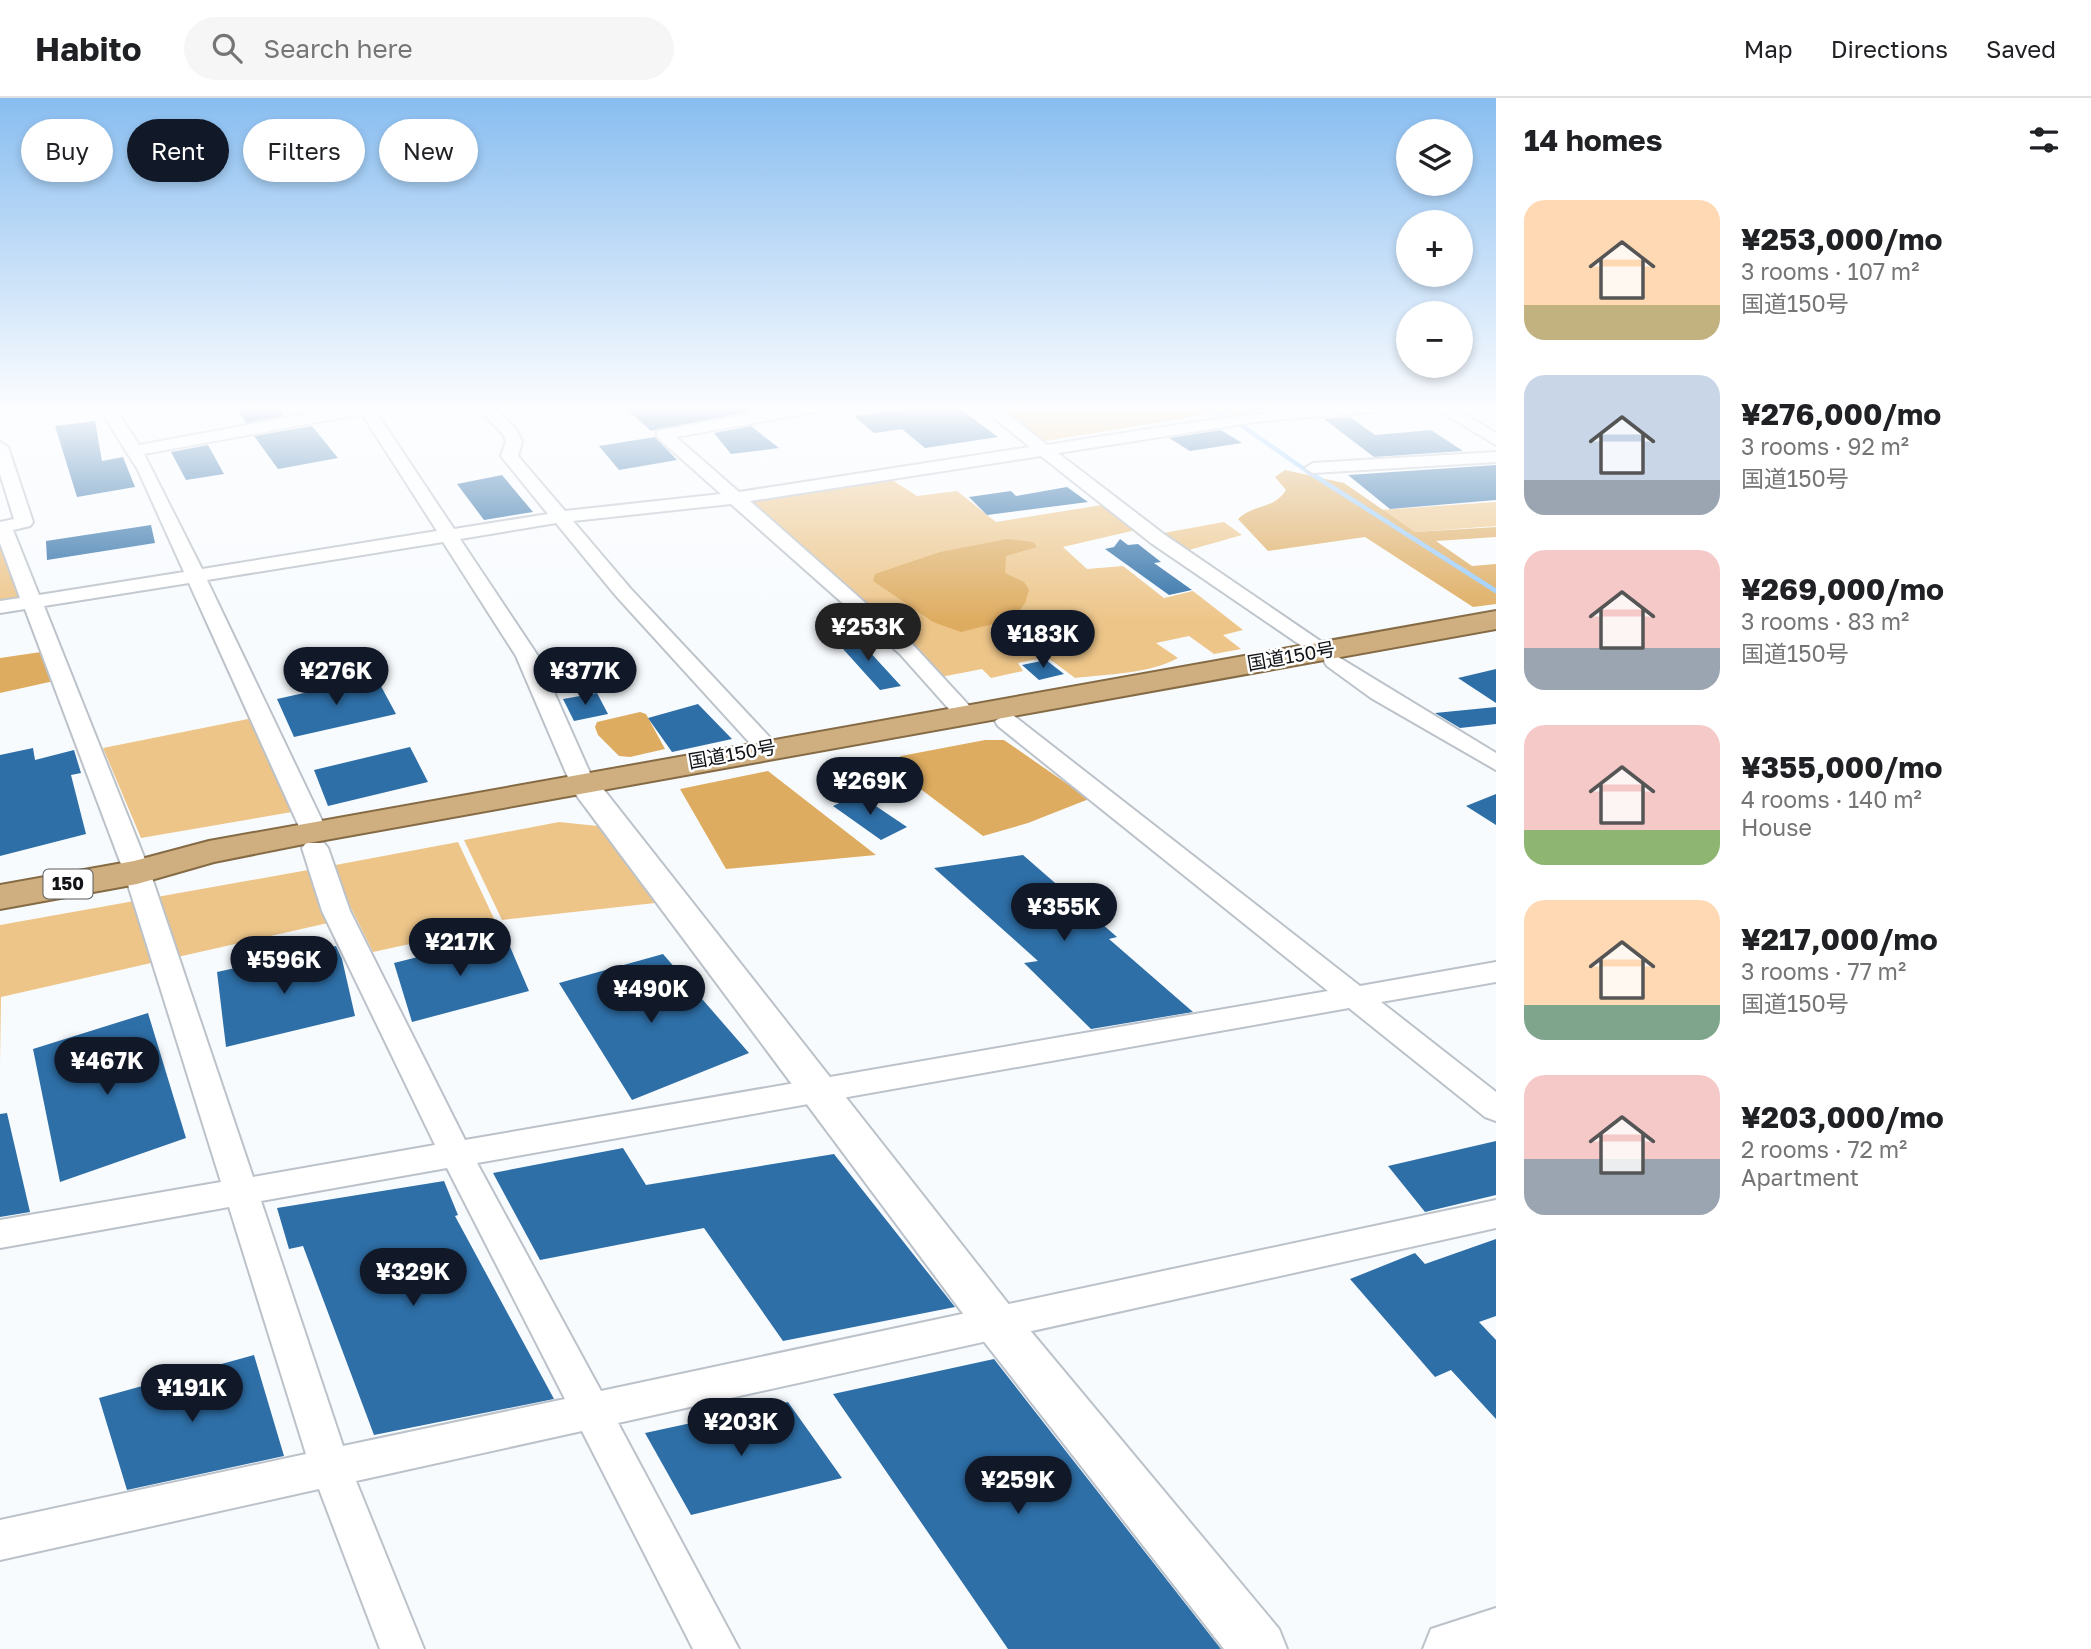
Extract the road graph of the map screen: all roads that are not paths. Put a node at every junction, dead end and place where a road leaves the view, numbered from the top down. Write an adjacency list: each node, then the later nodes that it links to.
1 (10, 477): 12 (street)
2 (148, 477): 11 (street)
3 (411, 477): 10 (street)
4 (528, 477): 9 (street)
5 (713, 477): 8 (street)
6 (868, 477): 8 (street)
7 (1077, 477): 16 (street)
8 (737, 498): 9 (street); 17 (street)
9 (562, 517): 10 (street); 19 (street)
10 (447, 535): 11 (street); 21 (street)
11 (195, 575): 12 (street); 22 (street)
12 (31, 601): 13 (street); 23 (street)
13 (0, 607)
14 (1496, 620): 16 (highway, 国道150号 / 150)
15 (1496, 633): 16 (highway, 国道150号 / 150)
16 (1329, 656): 17 (highway, 国道150号 / 150); 18 (highway, 国道150号 / 150); 20 (street)
17 (965, 713): 19 (highway, 国道150号 / 150)
18 (1006, 721): 21 (highway, 国道150号 / 150); 26 (street)
19 (767, 748): 21 (highway, 国道150号 / 150)
20 (1496, 763)
21 (587, 788): 22 (highway, 国道150号 / 150); 27 (street)
22 (314, 839): 23 (highway, 国道150号 / 150); 29 (street)
23 (136, 872): 24 (highway, 国道150号 / 150); 30 (street)
24 (0, 897)
25 (1496, 972): 26 (street)
26 (1354, 996): 27 (street); 28 (street)
27 (817, 1091): 29 (street); 33 (street)
28 (1496, 1109)
29 (456, 1154): 30 (street); 34 (street)
30 (239, 1191): 32 (street); 35 (street)
31 (1496, 1214): 33 (street)
32 (0, 1234)
33 (998, 1325): 34 (street); 40 (street)
34 (590, 1413): 35 (street); 39 (street)
35 (331, 1469): 36 (street); 38 (street)
36 (0, 1540)
37 (1496, 1636): 41 (street)
38 (402, 1649)
39 (717, 1649)
40 (1259, 1649)
41 (1451, 1649)

